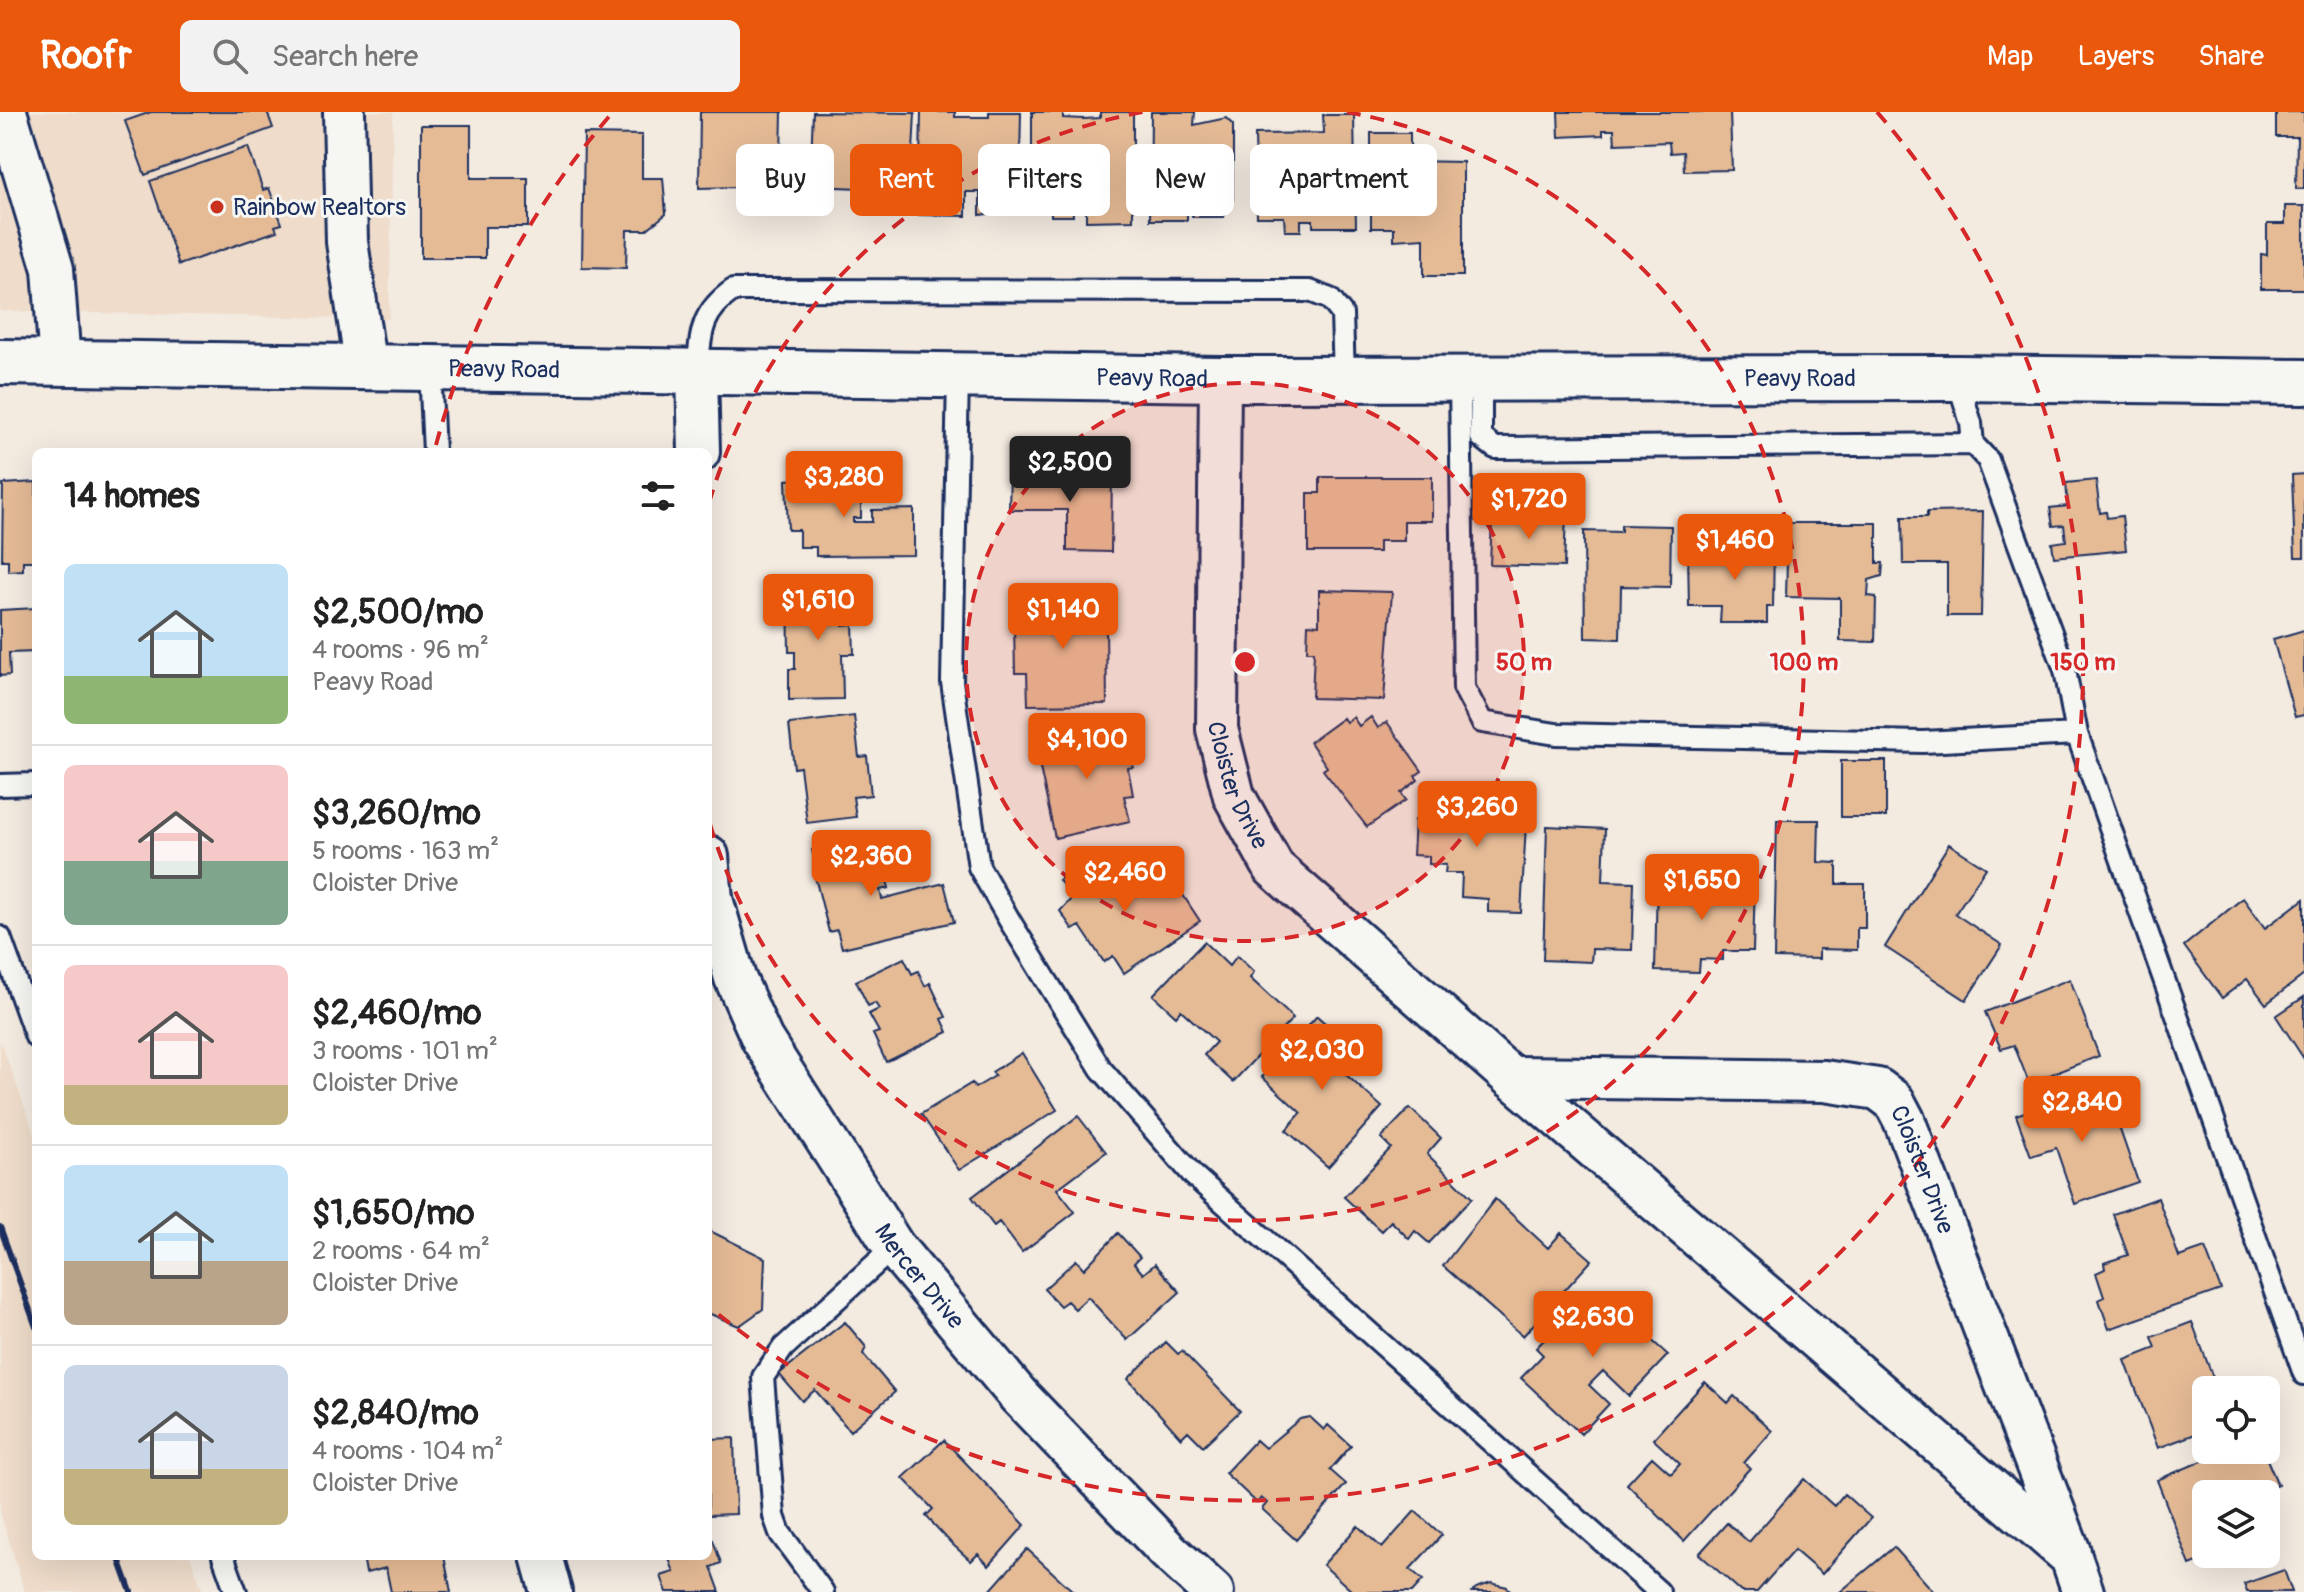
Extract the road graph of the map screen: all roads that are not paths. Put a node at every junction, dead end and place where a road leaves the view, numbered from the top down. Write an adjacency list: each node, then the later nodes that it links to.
1 (6, 112): 4 (street)
2 (344, 112): 5 (street)
3 (0, 362): 4 (street, Peavy Road)
4 (60, 363): 5 (street, Peavy Road)
5 (366, 369): 6 (street, Peavy Road)
6 (430, 369): 7 (street, Peavy Road); 15 (lane)
7 (697, 373): 8 (street, Peavy Road); 9 (lane); 16 (street)
8 (958, 376): 11 (street, Peavy Road); 33 (lane)
9 (1344, 378): 11 (street, Peavy Road); 12 (street, Peavy Road)
10 (1957, 378): 12 (street, Peavy Road); 13 (street, Peavy Road); 14 (lane)
11 (1220, 379): 23 (street, Cloister Drive)
12 (1471, 380): 14 (lane); 17 (lane)
13 (2304, 382)
14 (1973, 444): 17 (lane)
15 (434, 448)
16 (699, 448)
17 (2077, 734): 25 (lane)
18 (32, 784): 19 (lane)
19 (0, 785)
20 (712, 912): 24 (street, Mercer Drive)
21 (0, 937): 22 (lane)
22 (32, 1026)
23 (1511, 1077): 28 (street, Cloister Drive); 28 (street, Cloister Drive)
24 (894, 1247): 31 (lane); 32 (street, Mercer Drive)
25 (2304, 1374)
26 (224, 1560): 29 (lane)
27 (542, 1560): 30 (street)
28 (2077, 1575)
29 (236, 1592)
30 (551, 1592)
31 (823, 1592)
32 (1213, 1592)
33 (1659, 1592)

